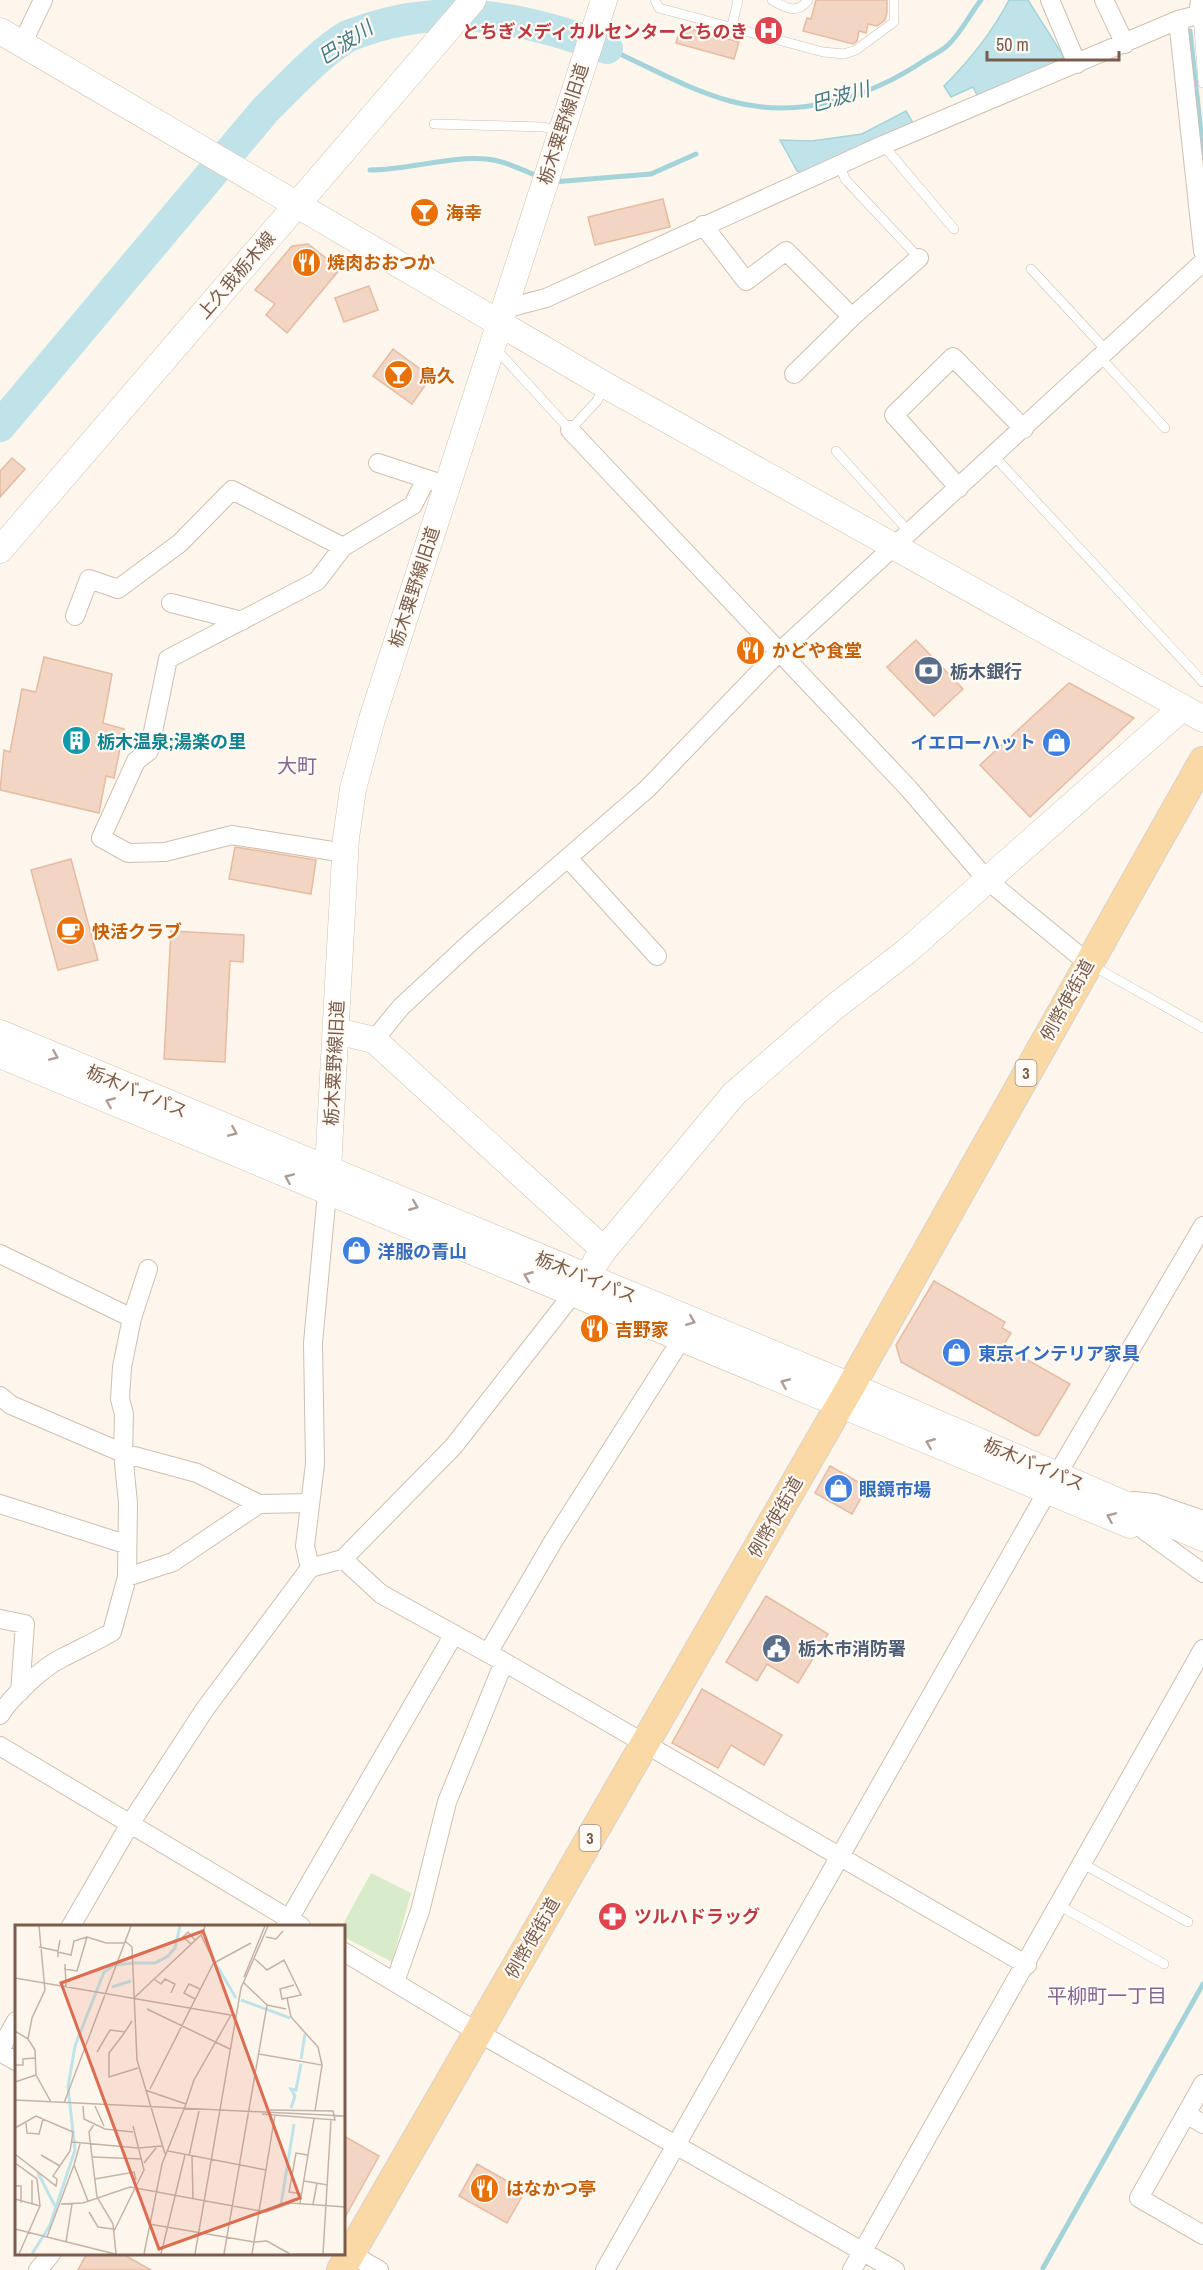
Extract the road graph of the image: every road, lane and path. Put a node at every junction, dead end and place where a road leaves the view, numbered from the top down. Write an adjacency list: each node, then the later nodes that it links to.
1 (43, 0): 15 (street)
2 (473, 0): 23 (street, 上久我栃木線)
3 (655, 0): 13 (lane)
4 (738, 0): 13 (lane)
5 (772, 0): 6 (lane)
6 (808, 0)
7 (894, 0): 13 (lane)
8 (1050, 0): 17 (street)
9 (1104, 0): 16 (street)
10 (601, 8): 20 (street, 栃木粟野線旧道)
11 (1199, 8): 12 (street); 18 (lane)
12 (1178, 20): 16 (street); 26 (street)
13 (732, 26)
14 (0, 30): 15 (street)
15 (22, 44): 23 (street)
16 (1125, 44): 17 (street)
17 (1077, 64): 21 (street)
18 (1203, 83)
19 (434, 124): 20 (lane)
20 (561, 132): 31 (street, 栃木粟野線旧道)
21 (883, 145): 22 (street); 25 (lane)
22 (840, 166): 24 (street); 27 (lane)
23 (297, 204): 31 (street); 45 (street, 上久我栃木線)
24 (704, 225): 30 (street); 31 (street)
25 (954, 229)
26 (1203, 251)
27 (919, 258): 30 (street)
28 (1203, 262): 32 (street)
29 (1031, 269): 32 (lane)
30 (852, 316): 33 (street)
31 (498, 326): 34 (street); 37 (lane); 41 (street, 栃木粟野線旧道)
32 (1104, 354): 35 (lane); 36 (street)
33 (794, 374)
34 (605, 385): 37 (lane); 43 (street)
35 (1166, 428)
36 (1024, 429): 39 (street); 42 (street)
37 (570, 430): 49 (street)
38 (836, 451): 43 (lane)
39 (994, 456): 42 (street); 50 (lane)
40 (378, 463): 41 (street)
41 (436, 482): 44 (street); 53 (street, 栃木粟野線旧道)
42 (959, 488): 43 (street)
43 (903, 540): 49 (street); 51 (street)
44 (343, 547): 47 (street); 48 (street)
45 (0, 550)
46 (171, 603): 48 (street)
47 (75, 616)
48 (242, 621): 53 (street)
49 (778, 653): 54 (street); 55 (street)
50 (1203, 682)
51 (1193, 714): 55 (street)
52 (1203, 761): 57 (main road, 例幣使街道 / 3)
53 (345, 853): 59 (street, 栃木粟野線旧道)
54 (568, 858): 56 (street); 61 (street)
55 (987, 880): 57 (street); 65 (street)
56 (657, 956)
57 (1088, 963): 58 (lane); 72 (main road, 例幣使街道 / 3)
58 (1203, 1028)
59 (336, 1031): 61 (street); 63 (street, 栃木粟野線旧道)
60 (0, 1033): 63 (street, 栃木バイパス, one-way to 63)
61 (374, 1040): 65 (street)
62 (0, 1055): 63 (street, 栃木バイパス, one-way to 62)
63 (327, 1182): 68 (street, 栃木バイパス); 76 (street)
64 (1203, 1226): 74 (street)
65 (604, 1250): 68 (street)
66 (0, 1254): 69 (street)
67 (148, 1269): 69 (street)
68 (579, 1286): 70 (street, 栃木バイパス); 72 (street, 栃木バイパス, one-way to 72); 84 (street)
69 (132, 1318): 73 (street)
70 (681, 1340): 72 (street, 栃木バイパス, one-way to 70); 91 (street)
71 (0, 1396): 73 (street)
72 (845, 1396): 74 (street, 栃木バイパス); 94 (main road, 例幣使街道 / 3)
73 (123, 1452): 78 (street); 82 (street)
74 (1053, 1482): 75 (street, 栃木バイパス); 80 (street, 栃木バイパス, one-way to 74); 97 (street)
75 (1111, 1498): 79 (street); 81 (street, 栃木バイパス)
76 (310, 1503): 78 (street); 85 (street)
77 (0, 1504): 82 (street)
78 (260, 1504): 87 (street)
79 (1203, 1520)
80 (1145, 1531): 83 (street, 栃木バイパス); 86 (street)
81 (1203, 1538)
82 (125, 1544): 87 (street)
83 (1203, 1557)
84 (343, 1558): 85 (street); 89 (street)
85 (310, 1568): 96 (street)
86 (1203, 1573)
87 (127, 1577): 92 (street)
88 (0, 1619): 92 (street)
89 (454, 1634): 91 (street); 101 (street)
90 (1203, 1649): 98 (street)
91 (496, 1658): 94 (street); 106 (street)
92 (20, 1692): 93 (street)
93 (0, 1715)
94 (644, 1743): 97 (street); 108 (main road, 例幣使街道 / 3)
95 (0, 1746): 96 (street)
96 (130, 1824): 101 (street); 102 (street)
97 (840, 1857): 105 (street); 114 (street)
98 (1083, 1864): 99 (street); 100 (lane)
99 (1060, 1906): 104 (lane); 105 (street)
100 (1188, 1922)
101 (292, 1924)
102 (72, 1925)
103 (345, 1953): 106 (street)
104 (1164, 1964)
105 (1027, 1965): 116 (street)
106 (395, 1982): 108 (street)
107 (15, 2023): 109 (street)
108 (479, 2033): 114 (street); 118 (main road, 例幣使街道 / 3)
109 (0, 2051): 110 (street)
110 (15, 2060)
111 (1203, 2084): 112 (street)
112 (1186, 2114): 113 (street); 115 (street)
113 (1203, 2124)
114 (675, 2146): 116 (street); 121 (street)
115 (1203, 2235)
116 (862, 2252): 122 (street); 123 (street)
117 (49, 2255): 119 (street)
118 (345, 2258): 120 (street)
119 (38, 2270)
120 (379, 2270)
121 (605, 2270)
122 (852, 2270)
123 (895, 2270)

